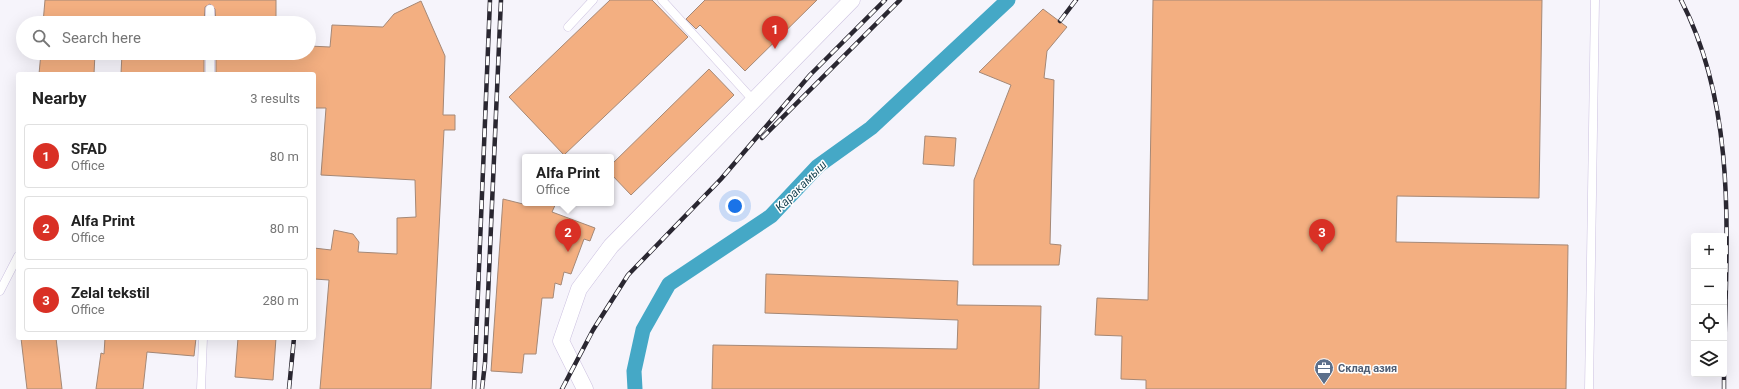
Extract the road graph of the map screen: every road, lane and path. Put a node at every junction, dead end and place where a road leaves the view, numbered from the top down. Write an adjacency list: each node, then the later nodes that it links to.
1 (593, 0): 7 (lane)
2 (662, 0): 10 (lane)
3 (852, 0): 10 (street)
4 (1595, 0): 16 (lane)
5 (210, 9): 6 (lane)
6 (210, 16)
7 (568, 27)
8 (210, 60): 9 (lane)
9 (210, 72)
10 (753, 100): 15 (street)
11 (16, 260): 12 (lane)
12 (0, 290)
13 (203, 340): 14 (lane)
14 (201, 389)
15 (585, 389)
16 (1589, 389)

